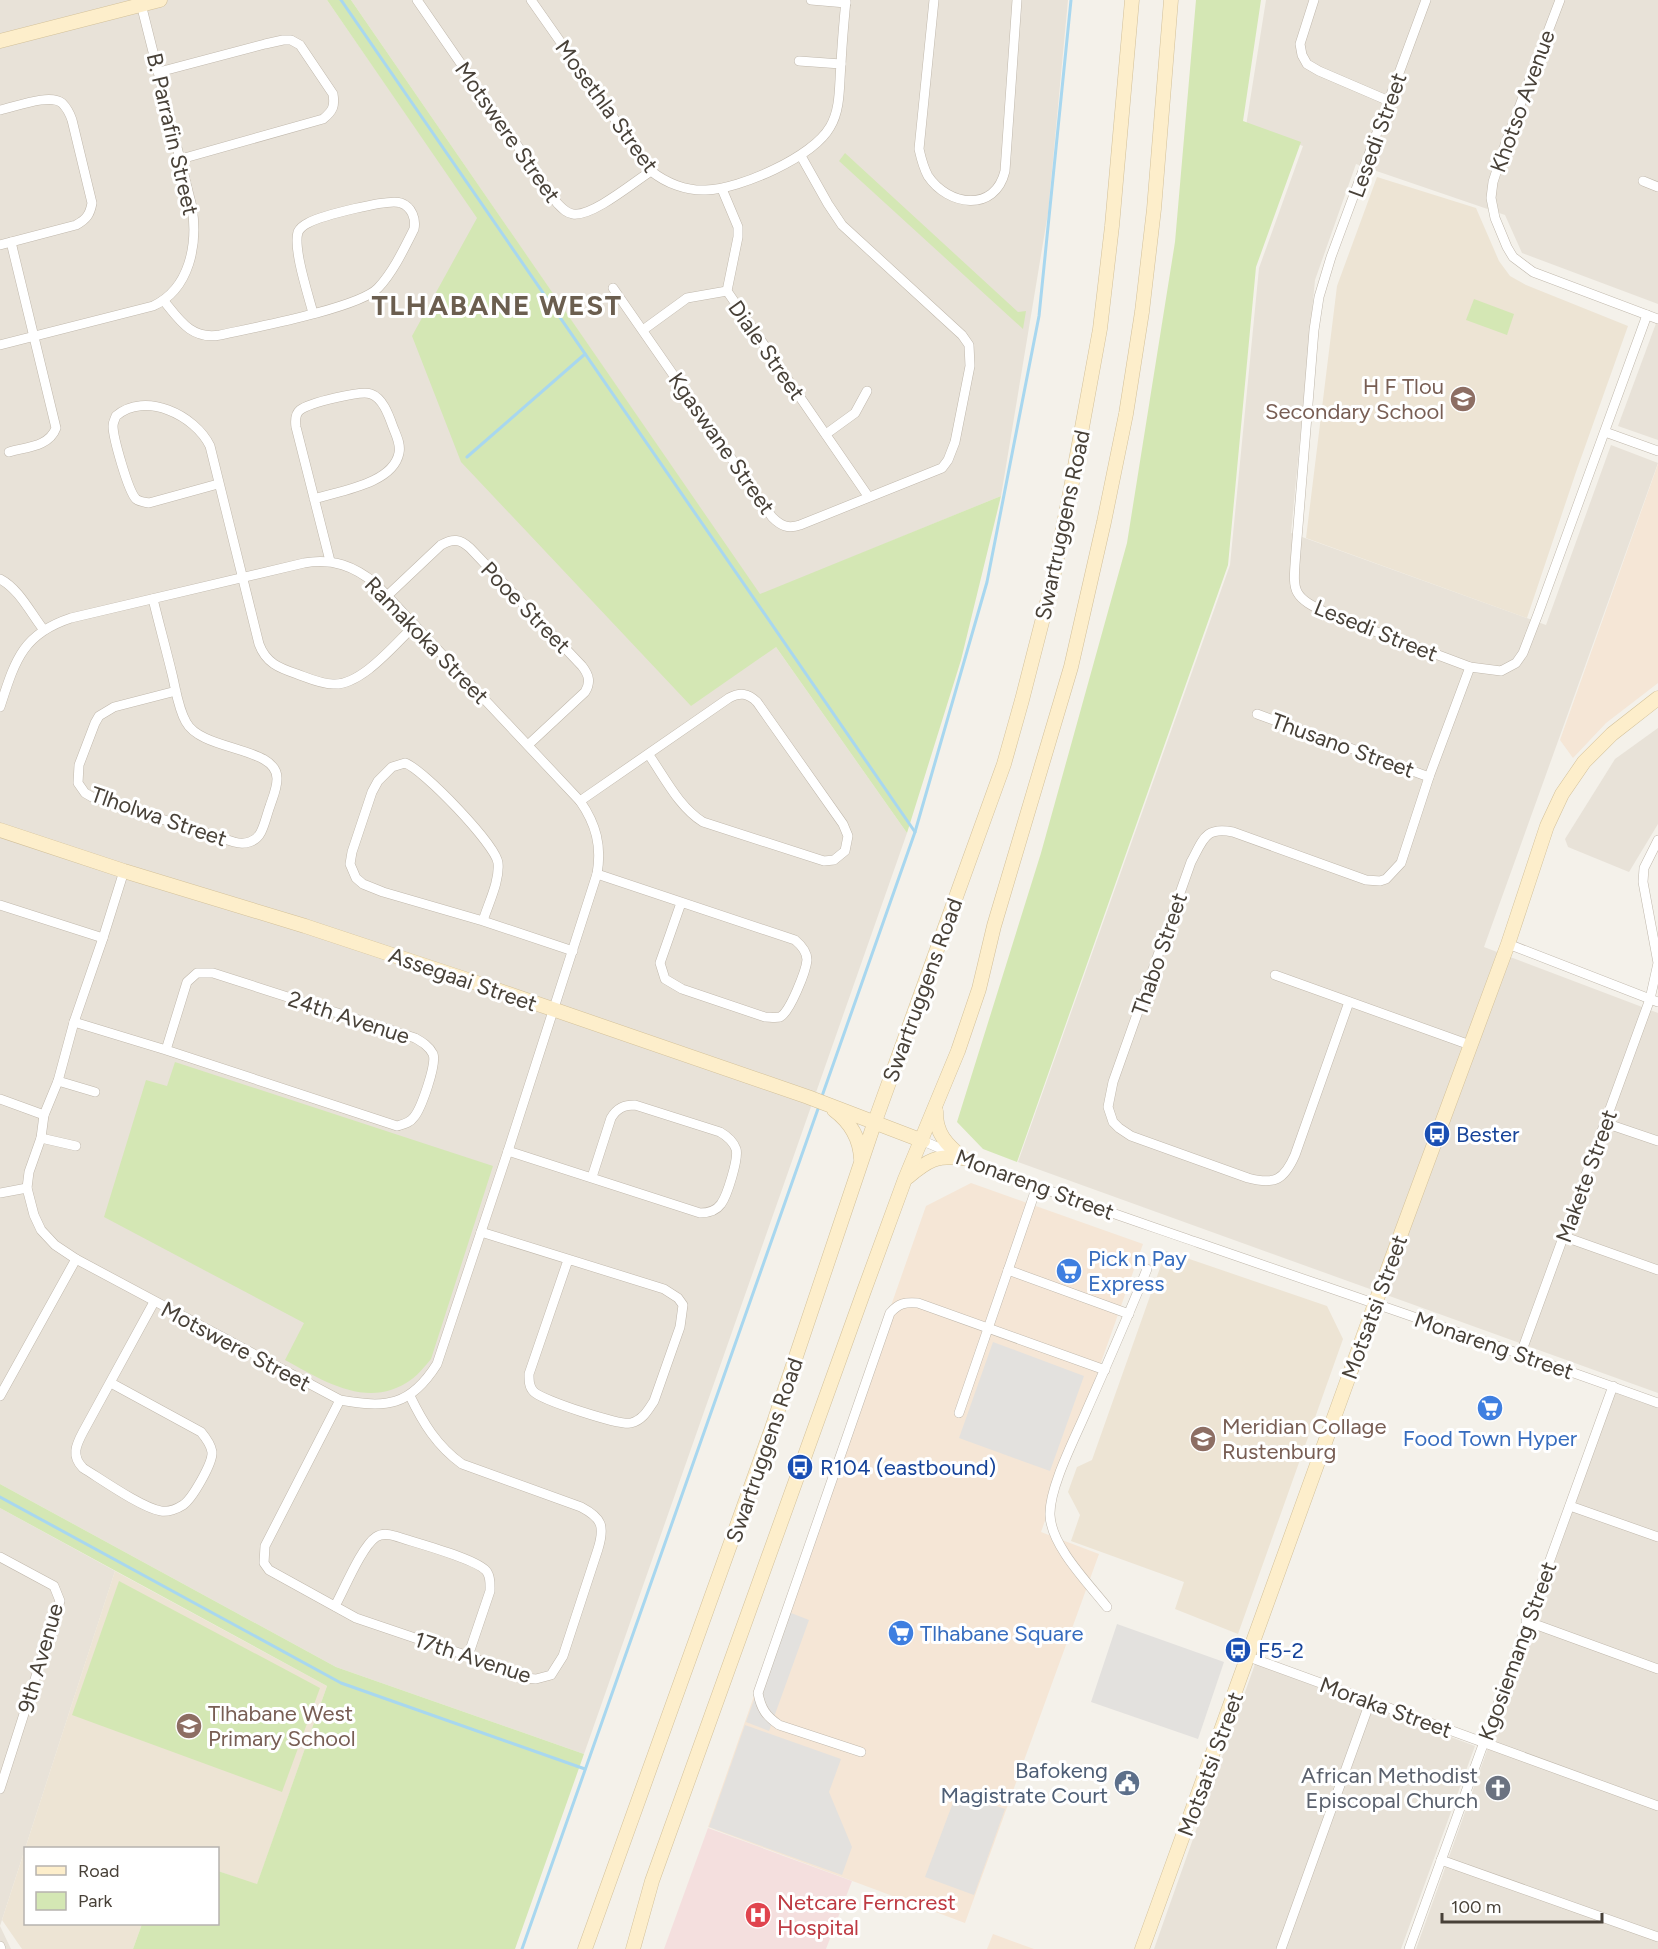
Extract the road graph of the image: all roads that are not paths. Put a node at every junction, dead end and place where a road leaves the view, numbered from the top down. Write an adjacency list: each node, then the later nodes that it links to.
1 (160, 0): 13 (main road)
2 (417, 0): 22 (street, Motswere Street)
3 (531, 0): 22 (street, Mosethla Street)
4 (811, 0): 12 (street)
5 (934, 0): 6 (street)
6 (1017, 0)
7 (1132, 0): 85 (main road, Swartruggens Road)
8 (1171, 0): 81 (main road, Swartruggens Road)
9 (1314, 0): 18 (street)
10 (1426, 0): 18 (street, Lesedi Street)
11 (1560, 0): 32 (street, Khotso Avenue)
12 (846, 1): 16 (street)
13 (141, 2): 14 (main road); 17 (street, B. Parrafin Street)
14 (0, 40)
15 (799, 61): 16 (street)
16 (841, 64): 20 (street)
17 (159, 72): 21 (street, B. Parrafin Street); 21 (street)
18 (1389, 101): 52 (street, Lesedi Street)
19 (0, 110): 26 (street)
20 (801, 156): 25 (street, Mosethla Street); 43 (street, Kgaswane Street)
21 (181, 159): 30 (street, B. Parrafin Street)
22 (651, 171): 25 (street, Mosethla Street)
23 (1642, 181): 24 (street)
24 (1658, 187)
25 (722, 189): 29 (street, Diale Street)
26 (11, 242): 27 (street); 35 (street)
27 (0, 245)
28 (613, 288): 34 (street, Kgaswane Street)
29 (727, 291): 34 (street); 39 (street, Diale Street)
30 (164, 301): 31 (street); 35 (street)
31 (313, 313): 31 (street)
32 (1647, 315): 33 (street, Khotso Avenue); 38 (street, Lesedi Street)
33 (1658, 319)
34 (643, 330): 43 (street, Kgaswane Street)
35 (35, 336): 36 (street); 41 (street)
36 (0, 345)
37 (867, 391): 39 (street)
38 (1605, 432): 40 (street); 52 (street, Lesedi Street)
39 (826, 434): 43 (street, Diale Street)
40 (1658, 451)
41 (9, 452)
42 (218, 484): 42 (street); 46 (street)
43 (868, 496)
44 (314, 499): 44 (street); 45 (street)
45 (330, 561): 46 (street, Ramakoka Street); 48 (street, Ramakoka Street)
46 (241, 578): 49 (street, Ramakoka Street); 50 (street)
47 (0, 579): 51 (street)
48 (387, 596): 50 (street, Ramakoka Street); 57 (street, Pooe Street)
49 (153, 599): 51 (street, Ramakoka Street); 53 (street, Tlholwa Street)
50 (414, 626): 57 (street, Ramakoka Street)
51 (43, 629): 55 (street, Ramakoka Street)
52 (1470, 667): 59 (street, Thabo Street)
53 (176, 691): 53 (street, Tlholwa Street)
54 (1658, 698): 69 (main road, Motsatsi Street)
55 (0, 707)
56 (1257, 714): 59 (street, Thusano Street)
57 (528, 745): 60 (street, Ramakoka Street)
58 (649, 755): 58 (street); 60 (street)
59 (1429, 777): 73 (street, Thabo Street)
60 (580, 801): 64 (street, Ramakoka Street)
61 (0, 830): 63 (main road, Assegaai Street)
62 (1658, 840): 72 (street, Makete Street)
63 (124, 871): 68 (street, Motswere Street); 74 (main road, Assegaai Street)
64 (597, 874): 65 (street); 70 (street, Ramakoka Street)
65 (681, 903): 65 (street)
66 (0, 905): 68 (street)
67 (483, 921): 67 (street); 70 (street)
68 (104, 938): 75 (street, Motswere Street)
69 (1508, 944): 72 (street); 76 (main road, Motsatsi Street)
70 (573, 951): 74 (street, Ramakoka Street)
71 (1275, 975): 73 (street)
72 (1654, 1001): 84 (street, Makete Street)
73 (1349, 1002): 76 (street)
74 (554, 1010): 82 (main road, Assegaai Street); 90 (street)
75 (74, 1022): 77 (street, 24th Avenue); 78 (street, Motswere Street)
76 (1470, 1045): 106 (main road, Motsatsi Street)
77 (166, 1050): 77 (street, 24th Avenue)
78 (58, 1081): 79 (street); 83 (street, Motswere Street)
79 (95, 1092)
80 (0, 1099): 83 (street)
81 (937, 1103): 87 (main road, Swartruggens Road); 91 (main road)
82 (828, 1106): 85 (main road, Assegaai Street); 92 (main road)
83 (44, 1115): 86 (street, Motswere Street)
84 (1605, 1123): 88 (street); 99 (street, Makete Street)
85 (874, 1124): 87 (main road, Assegaai Street); 92 (main road, Swartruggens Road)
86 (41, 1138): 89 (street); 96 (street, Motswere Street)
87 (923, 1141): 91 (street, Monareng Street); 94 (main road, Swartruggens Road)
88 (1658, 1141)
89 (76, 1146)
90 (508, 1151): 93 (street); 98 (street)
91 (963, 1158): 94 (main road); 95 (street, Monareng Street)
92 (859, 1173): 134 (main road, Swartruggens Road)
93 (592, 1177): 93 (street)
94 (905, 1179): 135 (main road, Swartruggens Road)
95 (1036, 1186): 103 (street); 106 (street, Monareng Street)
96 (27, 1188): 97 (street); 100 (street, Motswere Street)
97 (0, 1193)
98 (481, 1232): 101 (street); 114 (street)
99 (1565, 1237): 104 (street); 109 (street, Makete Street)
100 (76, 1259): 105 (street, Motswere Street); 113 (street)
101 (568, 1260): 101 (street)
102 (1147, 1269): 107 (street)
103 (1008, 1270): 107 (street); 108 (street)
104 (1658, 1270)
105 (154, 1302): 111 (street); 115 (street, Motswere Street)
106 (1375, 1304): 109 (street, Monareng Street); 125 (main road, Motsatsi Street)
107 (1129, 1314): 110 (street)
108 (988, 1329): 110 (street); 117 (street); 129 (street)
109 (1521, 1353): 112 (street, Monareng Street)
110 (1105, 1370): 122 (street)
111 (111, 1383): 111 (street)
112 (1613, 1386): 116 (street, Monareng Street); 118 (street, Kgosiemang Street)
113 (0, 1396)
114 (410, 1396): 115 (street, Motswere Street); 124 (street, 17th Avenue)
115 (340, 1401): 121 (street, 17th Avenue)
116 (1658, 1403)
117 (959, 1413)
118 (1570, 1506): 119 (street); 123 (street, Kgosiemang Street)
119 (1658, 1537)
120 (0, 1557): 130 (street, 9th Avenue)
121 (335, 1606): 124 (street, 17th Avenue); 124 (street)
122 (1107, 1608)
123 (1526, 1621): 126 (street); 128 (street, Kgosiemang Street)
124 (468, 1656)
125 (1248, 1657): 127 (street, Moraka Street); 136 (main road, Motsatsi Street)
126 (1658, 1669)
127 (1370, 1702): 128 (street, Moraka Street); 137 (street)
128 (1483, 1742): 131 (street, Moraka Street); 132 (street, Kgosiemang Street)
129 (861, 1752)
130 (0, 1789)
131 (1658, 1806)
132 (1442, 1860): 133 (street); 138 (street, Kgosiemang Street)
133 (1658, 1938)
134 (585, 1949)
135 (633, 1949)
136 (1142, 1949)
137 (1281, 1949)
138 (1409, 1949)

